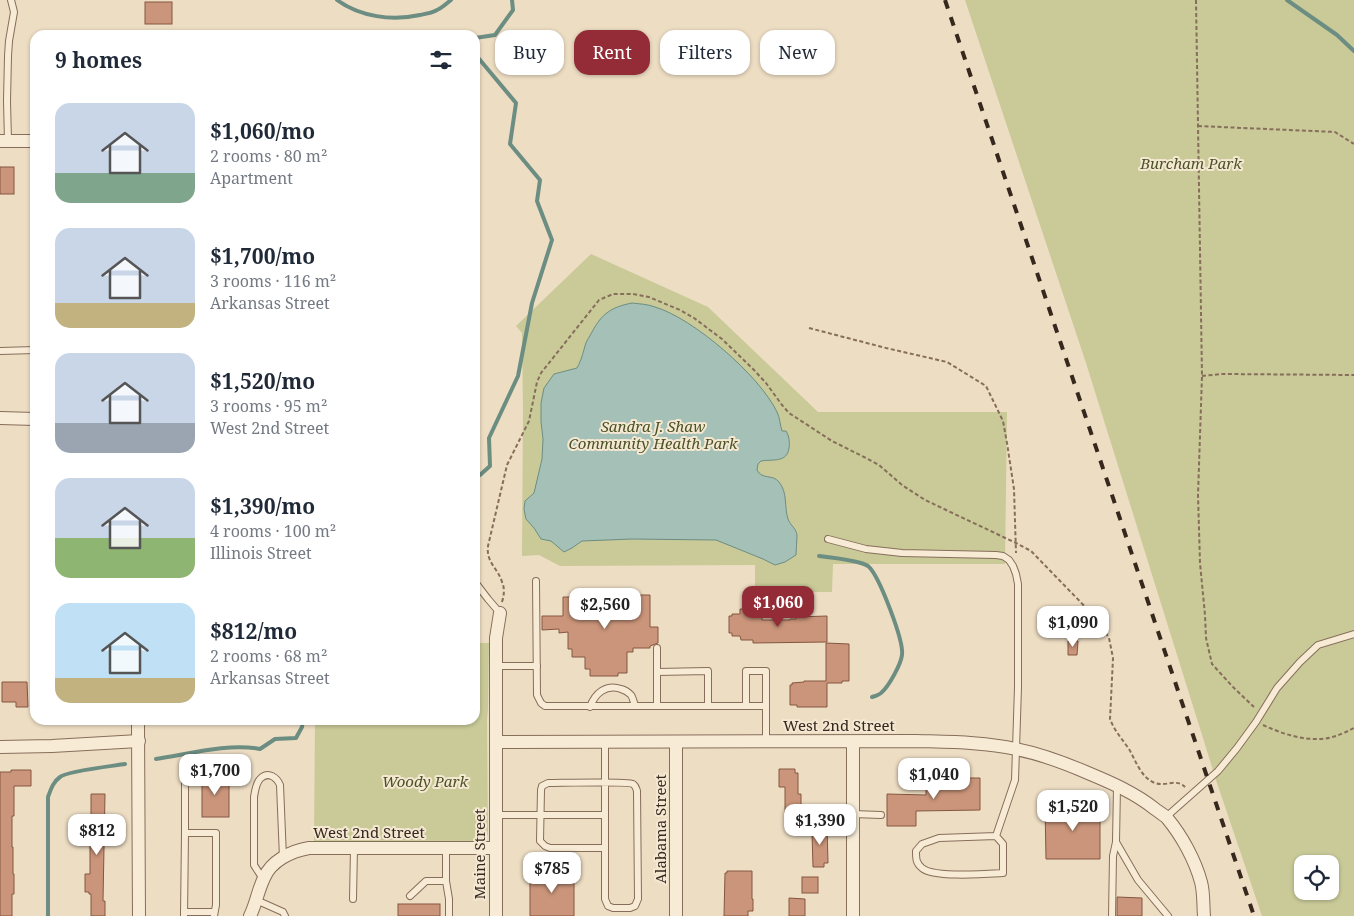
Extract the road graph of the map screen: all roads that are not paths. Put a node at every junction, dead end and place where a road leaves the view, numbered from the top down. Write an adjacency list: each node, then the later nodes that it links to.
1 (11, 0): 2 (lane)
2 (4, 141): 3 (street)
3 (30, 141)
4 (0, 350): 5 (lane)
5 (30, 350)
6 (0, 418): 7 (street)
7 (30, 419)
8 (828, 539): 31 (lane)
9 (536, 582): 15 (lane)
10 (480, 589): 11 (lane)
11 (500, 613): 14 (street, Maine Street)
12 (1354, 634): 40 (lane)
13 (657, 648): 16 (lane)
14 (496, 666): 15 (lane); 25 (street, Maine Street)
15 (537, 666): 17 (lane)
16 (657, 672): 19 (lane); 20 (lane)
17 (590, 706): 18 (lane); 18 (lane)
18 (635, 706): 19 (lane)
19 (657, 706): 20 (lane)
20 (708, 706): 21 (lane)
21 (746, 706): 22 (lane); 22 (lane)
22 (766, 706): 28 (lane)
23 (139, 725): 24 (street)
24 (139, 741): 30 (street); 56 (street)
25 (496, 742): 26 (street, West 2nd Street); 37 (street, Maine Street)
26 (605, 742): 27 (street, West 2nd Street); 32 (lane)
27 (676, 742): 28 (street, West 2nd Street); 61 (street, Alabama Street)
28 (766, 742): 29 (street, West 2nd Street)
29 (853, 742): 31 (street, West 2nd Street); 35 (street)
30 (0, 747)
31 (1017, 749): 34 (street, West 2nd Street); 42 (lane)
32 (605, 783): 38 (lane); 39 (lane); 47 (lane)
33 (185, 784): 41 (lane)
34 (1117, 786): 40 (street, West 2nd Street); 43 (lane)
35 (853, 814): 36 (lane); 62 (street)
36 (881, 814)
37 (496, 815): 38 (lane); 46 (street, Maine Street)
38 (540, 815): 39 (lane); 47 (lane)
39 (605, 815): 47 (lane)
40 (1166, 817): 65 (street, West 2nd Street)
41 (185, 832): 54 (lane); 55 (lane)
42 (996, 836): 42 (lane)
43 (1116, 842): 63 (lane); 64 (lane)
44 (354, 848): 45 (street, West 2nd Street); 48 (street, West 2nd Street); 52 (lane)
45 (446, 848): 46 (street, West 2nd Street); 50 (lane)
46 (496, 848): 60 (street, Maine Street)
47 (605, 848)
48 (283, 858): 49 (street, West 2nd Street); 49 (lane)
49 (263, 879): 53 (street, West 2nd Street)
50 (446, 881): 51 (lane); 59 (lane)
51 (410, 896)
52 (353, 899)
53 (256, 900): 57 (street, West 2nd Street); 58 (lane)
54 (184, 914): 55 (lane)
55 (214, 914)
56 (139, 916)
57 (250, 916)
58 (285, 916)
59 (449, 916)
60 (496, 916)
61 (676, 916)
62 (853, 916)
63 (1112, 916)
64 (1168, 916)
65 (1204, 916)

